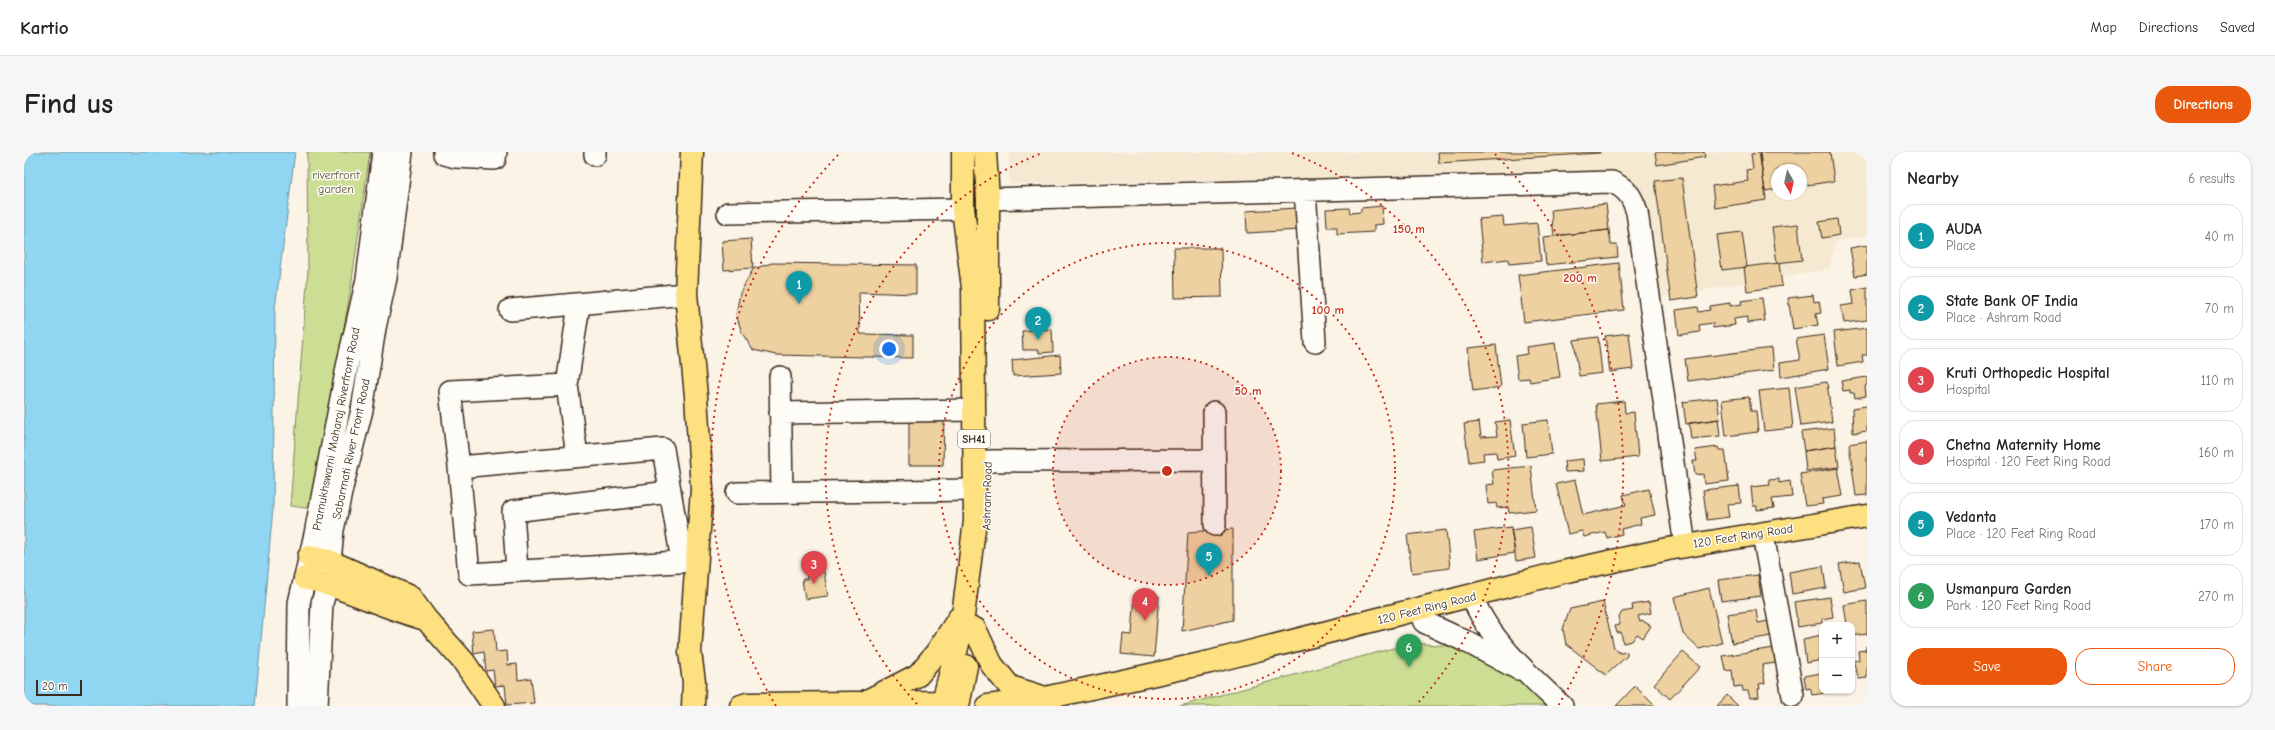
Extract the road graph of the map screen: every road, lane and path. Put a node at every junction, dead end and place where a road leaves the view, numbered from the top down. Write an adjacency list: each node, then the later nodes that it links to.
1 (383, 152): 34 (street, Pramukhswami Maharaj Riverfront Road)
2 (402, 152): 34 (street, Sabarmati River Front Road)
3 (444, 152): 4 (street)
4 (496, 152)
5 (692, 152): 12 (main road)
6 (987, 156): 9 (main road, Ashram Road)
7 (961, 158): 10 (main road, Ashram Road / SH41)
8 (1305, 190): 9 (street); 15 (street); 32 (street)
9 (988, 199): 23 (main road, Ashram Road)
10 (963, 210): 11 (street); 18 (main road, Ashram Road / SH41)
11 (728, 212)
12 (686, 294): 13 (street); 35 (main road)
13 (579, 305): 14 (street); 17 (street)
14 (510, 310)
15 (1315, 342)
16 (780, 377): 20 (street)
17 (567, 384): 21 (street); 24 (street)
18 (974, 410): 20 (street); 25 (main road, Ashram Road / SH41)
19 (1214, 412): 22 (street)
20 (780, 413): 27 (street)
21 (576, 456): 24 (street); 26 (street)
22 (1214, 460): 23 (street); 30 (street)
23 (987, 461): 42 (main road, Ashram Road)
24 (459, 467): 36 (street)
25 (974, 490): 27 (street); 42 (main road, Ashram Road / SH41)
26 (669, 492): 35 (street); 36 (street)
27 (782, 492): 28 (street)
28 (737, 493)
29 (1867, 516): 32 (main road, 120 Feet Ring Road)
30 (1215, 524)
31 (1867, 528): 33 (main road, 120 Feet Ring Road)
32 (1685, 546): 39 (main road, 120 Feet Ring Road)
33 (1765, 546): 39 (main road, 120 Feet Ring Road); 44 (street)
34 (319, 559): 37 (street, Pramukhswami Maharaj Riverfront Road); 38 (street); 41 (main road)
35 (689, 561): 36 (street); 51 (main road)
36 (517, 571)
37 (304, 578): 38 (main road); 48 (street, Pramukhswami Maharaj Riverfront Road)
38 (328, 583): 41 (main road); 49 (street)
39 (1474, 603): 40 (main road, 120 Feet Ring Road); 43 (street)
40 (1421, 616): 43 (street); 45 (main road, 120 Feet Ring Road); 55 (main road, 120 Feet Ring Road)
41 (426, 619): 50 (main road)
42 (970, 620): 45 (main road); 46 (main road); 47 (main road, Ashram Road / SH41)
43 (1530, 676): 56 (street)
44 (1793, 696)
45 (1045, 698): 54 (main road, 120 Feet Ring Road)
46 (862, 703): 47 (main road); 52 (main road)
47 (950, 705): 53 (main road)
48 (298, 706)
49 (317, 706)
50 (494, 706)
51 (693, 706)
52 (741, 706)
53 (981, 706)
54 (988, 706)
55 (1072, 706)
56 (1562, 706)

